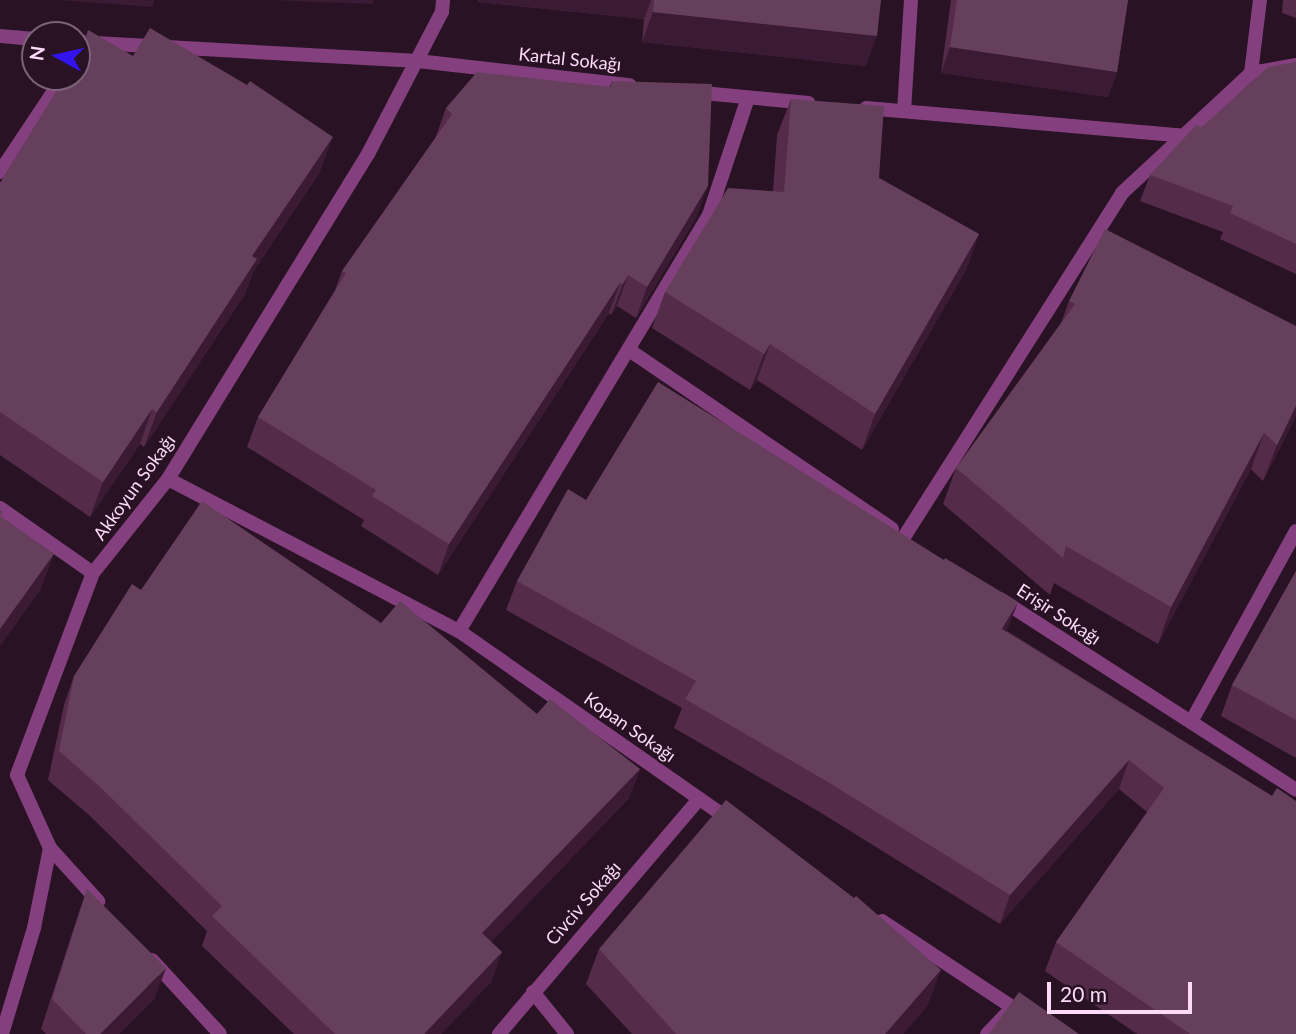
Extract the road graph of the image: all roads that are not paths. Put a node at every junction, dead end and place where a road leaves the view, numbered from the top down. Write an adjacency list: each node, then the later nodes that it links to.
1 (443, 0): 7 (street, Akkoyun Sokağı)
2 (911, 0): 16 (street)
3 (1259, 0): 9 (street)
4 (0, 36): 5 (street)
5 (21, 38)
6 (91, 47): 7 (street, Kartal Sokağı)
7 (418, 61): 10 (street, Kartal Sokağı); 20 (street, Akkoyun Sokağı)
8 (1296, 65): 9 (street)
9 (1251, 73): 17 (street)
10 (652, 87)
11 (680, 90): 13 (street)
12 (54, 91): 18 (street)
13 (748, 98): 14 (street); 19 (street)
14 (826, 104)
15 (852, 107): 16 (street)
16 (904, 111): 17 (street)
17 (1184, 136): 19 (street)
18 (0, 172)
19 (629, 350): 25 (street)
20 (168, 479): 23 (street, Akkoyun Sokağı); 25 (street, Kopan Sokağı)
21 (0, 508): 23 (street)
22 (1296, 531): 26 (street)
23 (93, 573): 30 (street, Akkoyun Sokağı)
24 (984, 589): 26 (street, Erişir Sokağı)
25 (459, 631): 28 (street, Kopan Sokağı)
26 (1191, 722): 27 (street, Erişir Sokağı)
27 (1296, 790)
28 (699, 799): 29 (street, Kopan Sokağı); 34 (street, Civciv Sokağı)
29 (745, 830)
30 (50, 848): 31 (street, Akkoyun Sokağı); 36 (street)
31 (107, 910)
32 (873, 915): 35 (street)
33 (144, 951): 37 (street)
34 (533, 992): 38 (street, Civciv Sokağı); 39 (street)
35 (1012, 1008): 40 (street); 41 (street)
36 (2, 1034)
37 (220, 1034)
38 (499, 1034)
39 (567, 1034)
40 (987, 1034)
41 (1053, 1034)

